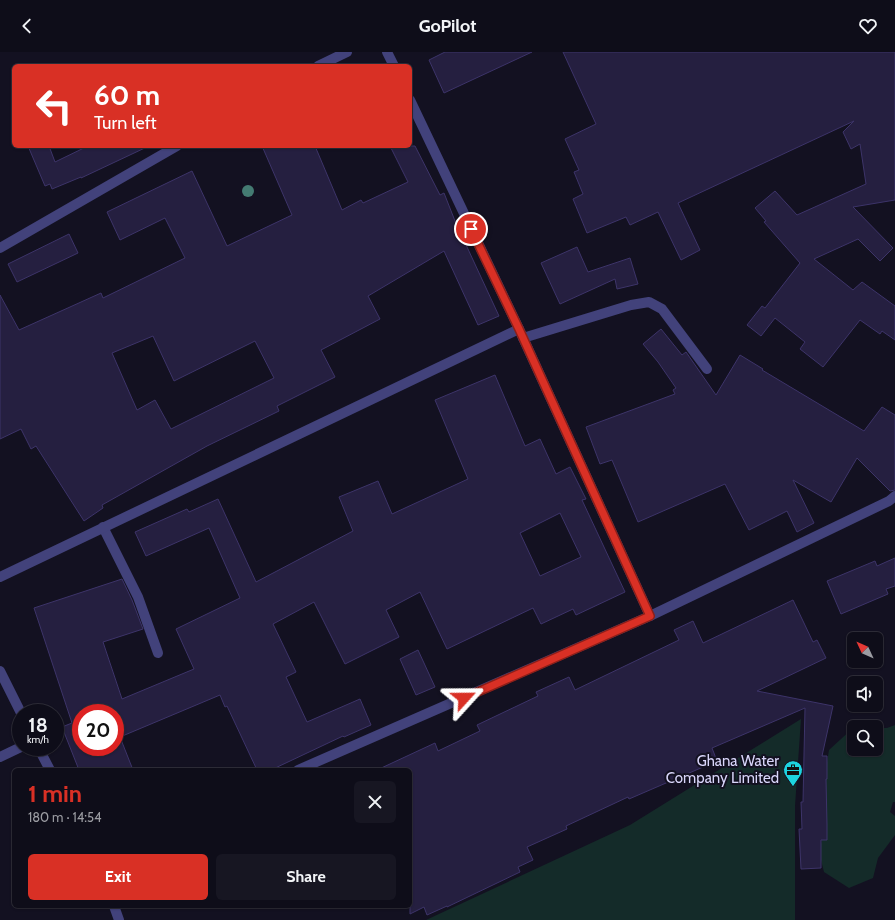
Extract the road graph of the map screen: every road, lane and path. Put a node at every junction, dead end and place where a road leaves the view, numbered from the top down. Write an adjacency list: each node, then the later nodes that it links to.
1 (347, 52): 3 (lane)
2 (387, 52): 4 (lane)
3 (322, 64)
4 (393, 64)
5 (412, 104): 8 (lane)
6 (174, 148): 7 (lane)
7 (0, 248)
8 (519, 329): 9 (lane); 12 (lane)
9 (523, 338): 10 (lane); 14 (lane)
10 (707, 369)
11 (893, 500): 14 (lane)
12 (103, 527): 13 (lane); 15 (lane)
13 (0, 577)
14 (650, 616): 22 (lane)
15 (158, 653)
16 (0, 671): 17 (lane)
17 (16, 704)
18 (12, 751): 20 (lane)
19 (43, 756): 21 (lane)
20 (0, 757)
21 (49, 768)
22 (303, 768)
23 (115, 908): 24 (lane)
24 (119, 920)

